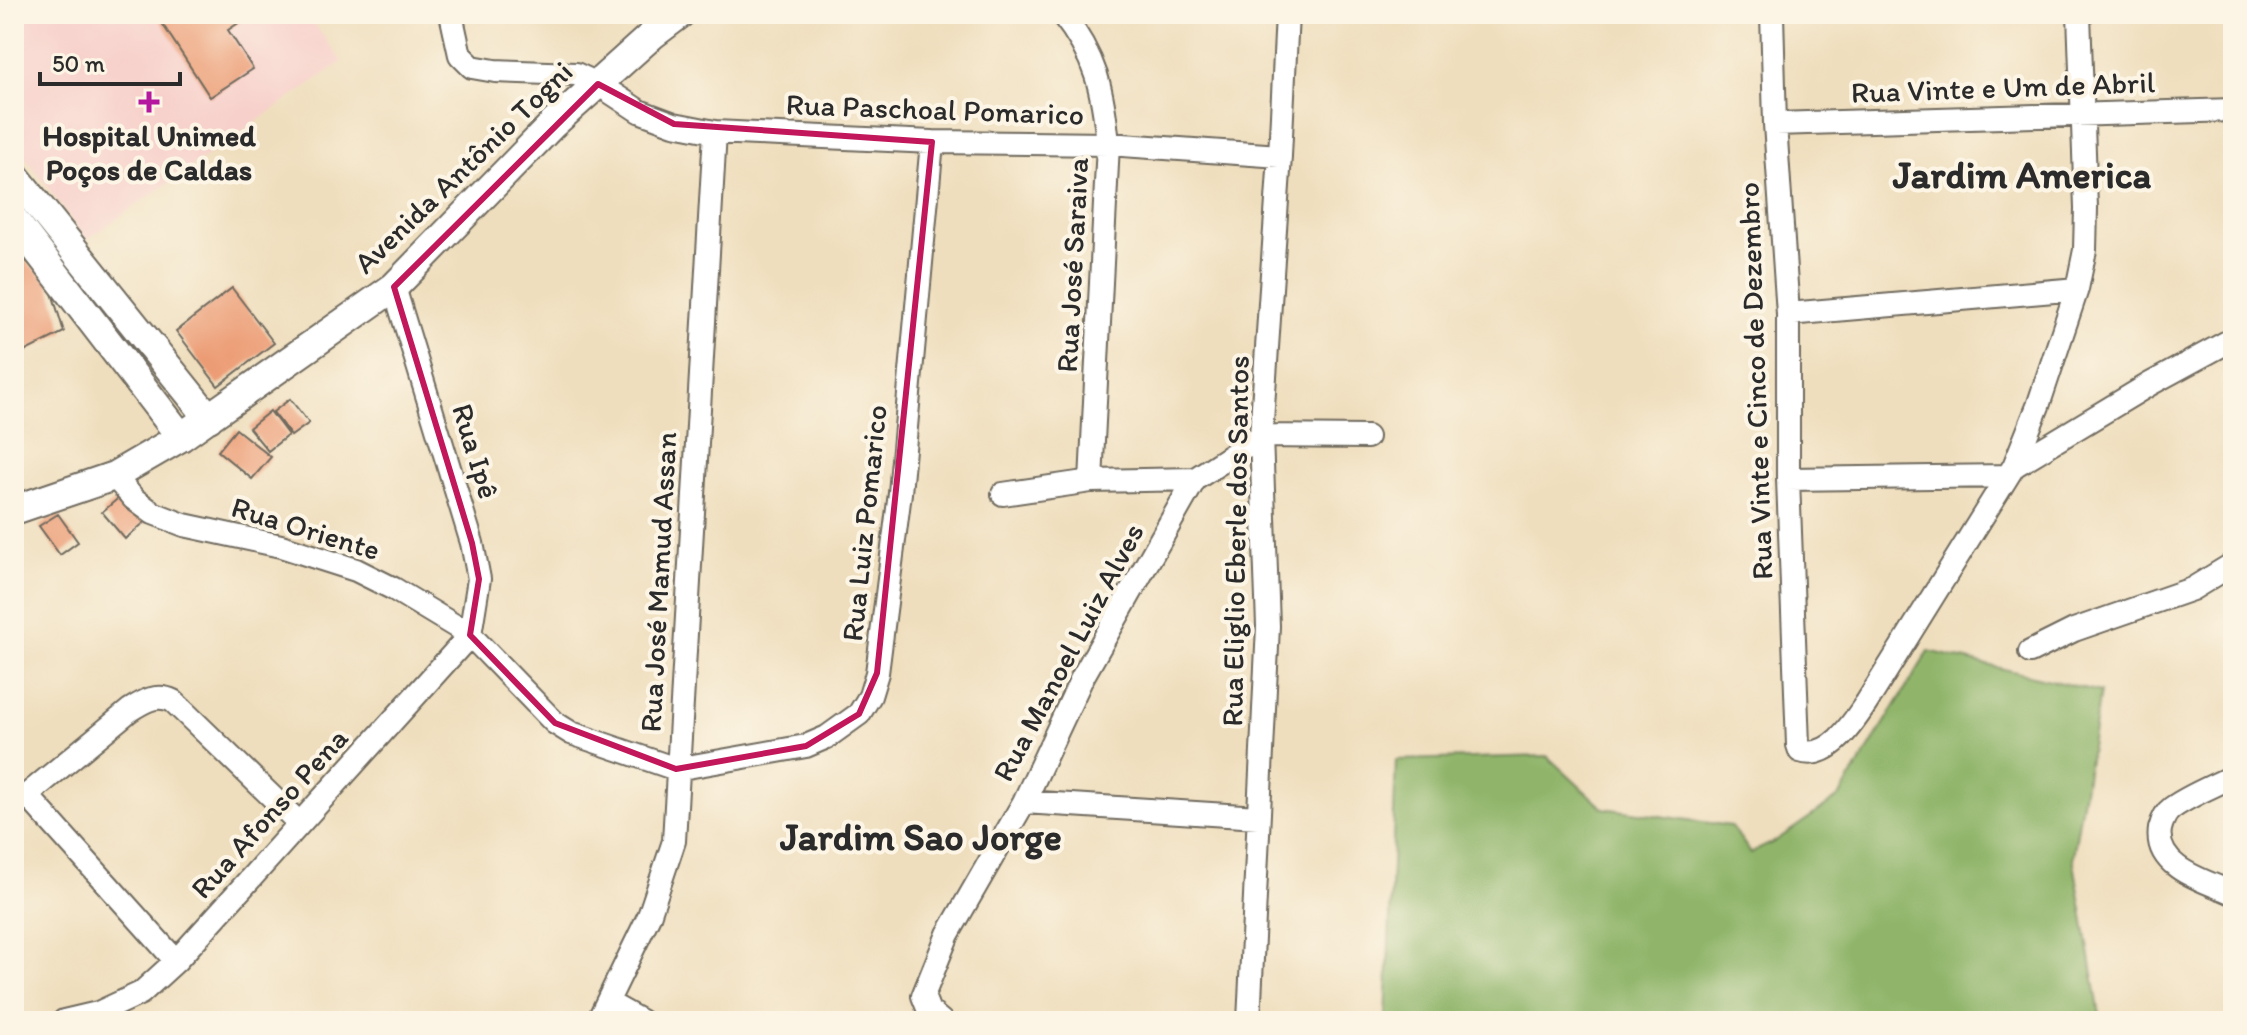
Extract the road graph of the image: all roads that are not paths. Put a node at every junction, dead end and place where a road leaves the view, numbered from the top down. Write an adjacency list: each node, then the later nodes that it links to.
1 (451, 14): 7 (street, Rua Paschoal Pomarico)
2 (680, 14): 7 (street, Avenida Antônio Togni)
3 (1062, 14): 13 (street, Rua José Saraiva)
4 (1287, 14): 14 (street, Rua Eliglio Eberle dos Santos)
5 (1772, 14): 10 (street, Rua Vinte e Cinco de Dezembro)
6 (2079, 14): 9 (street)
7 (598, 84): 11 (street, Rua Paschoal Pomarico); 19 (street, Avenida Antônio Togni)
8 (2233, 110): 9 (street, Rua Vinte e Um de Abril)
9 (2082, 115): 10 (street, Rua Vinte e Um de Abril); 20 (street)
10 (1775, 124): 21 (street, Rua Vinte e Cinco de Dezembro)
11 (715, 132): 12 (street, Rua Paschoal Pomarico); 37 (street, Rua José Mamud Assan)
12 (932, 142): 13 (street, Rua Paschoal Pomarico); 37 (street, Rua Luiz Pomarico)
13 (1108, 144): 14 (street, Rua Paschoal Pomarico); 31 (street, Rua José Saraiva)
14 (1280, 156): 24 (street, Rua Eliglio Eberle dos Santos)
15 (14, 175): 17 (street)
16 (14, 220): 18 (street)
17 (56, 225): 18 (street); 23 (street)
18 (32, 243): 25 (street)
19 (394, 287): 23 (street, Avenida Antônio Togni); 35 (street, Rua Ipê)
20 (2077, 289): 21 (street); 27 (street)
21 (1788, 314): 30 (street, Rua Vinte e Cinco de Dezembro)
22 (2233, 339): 27 (street)
23 (209, 418): 25 (street, Avenida Antônio Togni)
24 (1261, 436): 26 (street); 29 (street); 41 (street, Rua Eliglio Eberle dos Santos)
25 (181, 437): 28 (street, Avenida Antônio Togni)
26 (1367, 437)
27 (2010, 471): 30 (street); 30 (street, Rua Vinte e Cinco de Dezembro)
28 (114, 476): 33 (street, Avenida Antônio Togni); 35 (street, Rua Oriente)
29 (1195, 479): 31 (street); 40 (street, Rua Manoel Luiz Alves)
30 (1788, 479)
31 (1091, 481): 32 (street)
32 (1003, 494)
33 (14, 510)
34 (2233, 564): 36 (street)
35 (470, 635): 37 (street, Rua Oriente); 42 (street, Rua Afonso Pena)
36 (2030, 652)
37 (676, 769): 45 (street, Rua José Mamud Assan)
38 (2233, 776): 43 (street)
39 (20, 799): 42 (street); 44 (street)
40 (1024, 802): 41 (street); 49 (street, Rua Manoel Luiz Alves)
41 (1258, 817): 50 (street, Rua Eliglio Eberle dos Santos)
42 (299, 823): 44 (street, Rua Afonso Pena)
43 (2233, 893)
44 (176, 961): 46 (street, Rua Afonso Pena)
45 (603, 1012): 48 (street)
46 (100, 1017): 47 (street, Rua Afonso Pena)
47 (64, 1021)
48 (641, 1021)
49 (941, 1021)
50 (1249, 1021)

